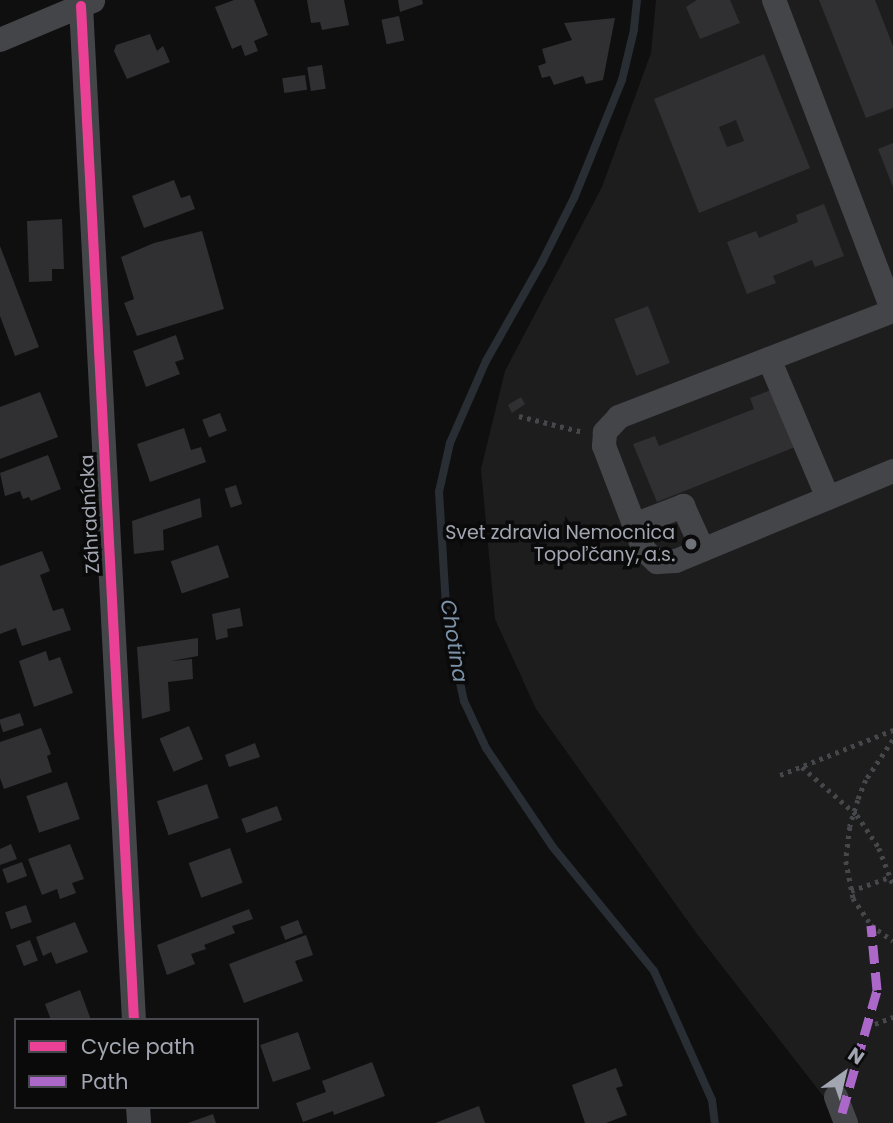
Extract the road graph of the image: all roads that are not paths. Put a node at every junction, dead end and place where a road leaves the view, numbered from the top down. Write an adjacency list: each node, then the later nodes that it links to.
1 (774, 0): 4 (street)
2 (88, 3): 3 (street); 10 (street, Záhradnícka)
3 (0, 40)
4 (892, 307): 5 (street)
5 (769, 359): 7 (street); 8 (street)
6 (893, 471): 7 (street)
7 (828, 498): 9 (street)
8 (634, 525): 9 (street); 9 (street)
9 (703, 550)
10 (134, 1018)
11 (836, 1097): 12 (street)
12 (846, 1123)

